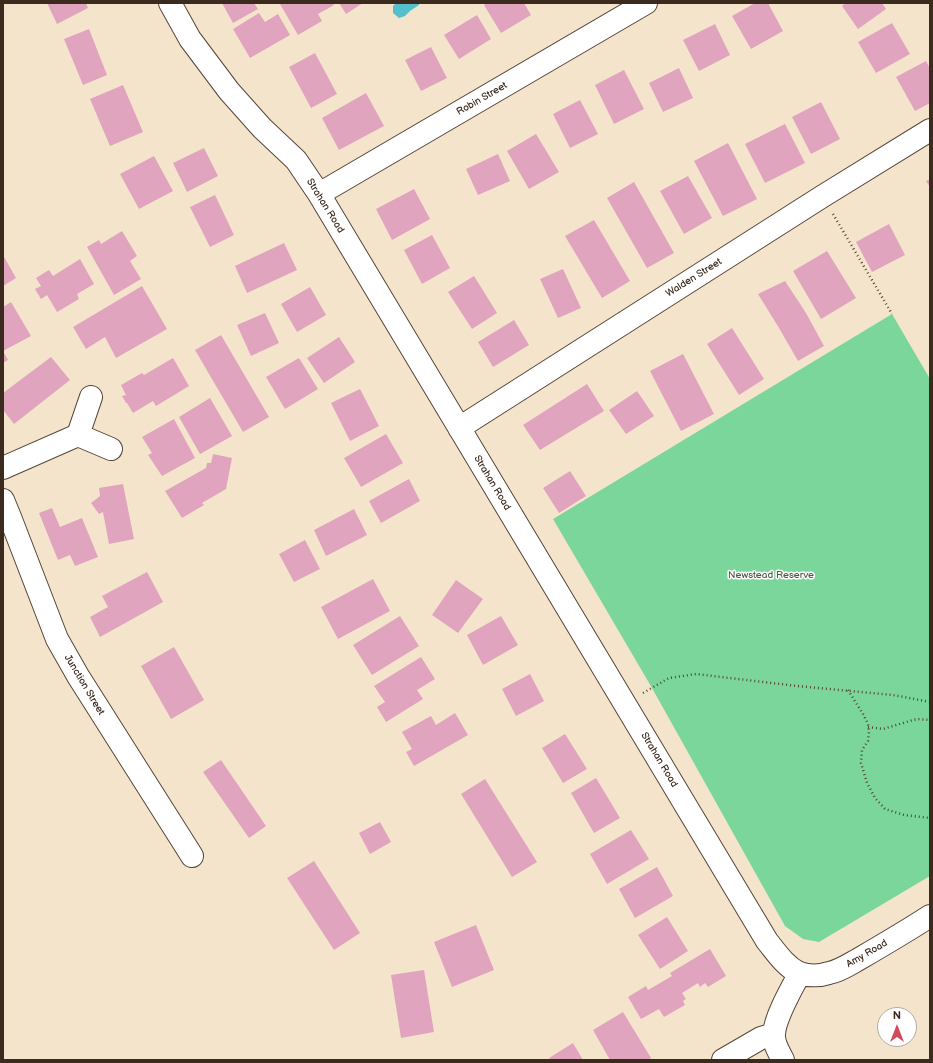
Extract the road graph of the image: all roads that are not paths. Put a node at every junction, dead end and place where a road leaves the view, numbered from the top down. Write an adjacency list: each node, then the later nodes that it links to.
1 (170, 3): 4 (street, Strahan Road)
2 (646, 3): 4 (street, Robin Street)
3 (930, 130): 6 (street, Walden Street)
4 (319, 194): 6 (street, Strahan Road)
5 (91, 397): 7 (street)
6 (459, 428): 13 (street, Strahan Road)
7 (78, 435): 8 (street); 9 (street)
8 (111, 449)
9 (3, 468)
10 (3, 500): 11 (street, Junction Street)
11 (192, 856)
12 (930, 916): 13 (street, Amy Road)
13 (800, 973): 14 (street)
14 (774, 1034): 15 (street); 16 (street)
15 (723, 1060)
16 (783, 1060)

